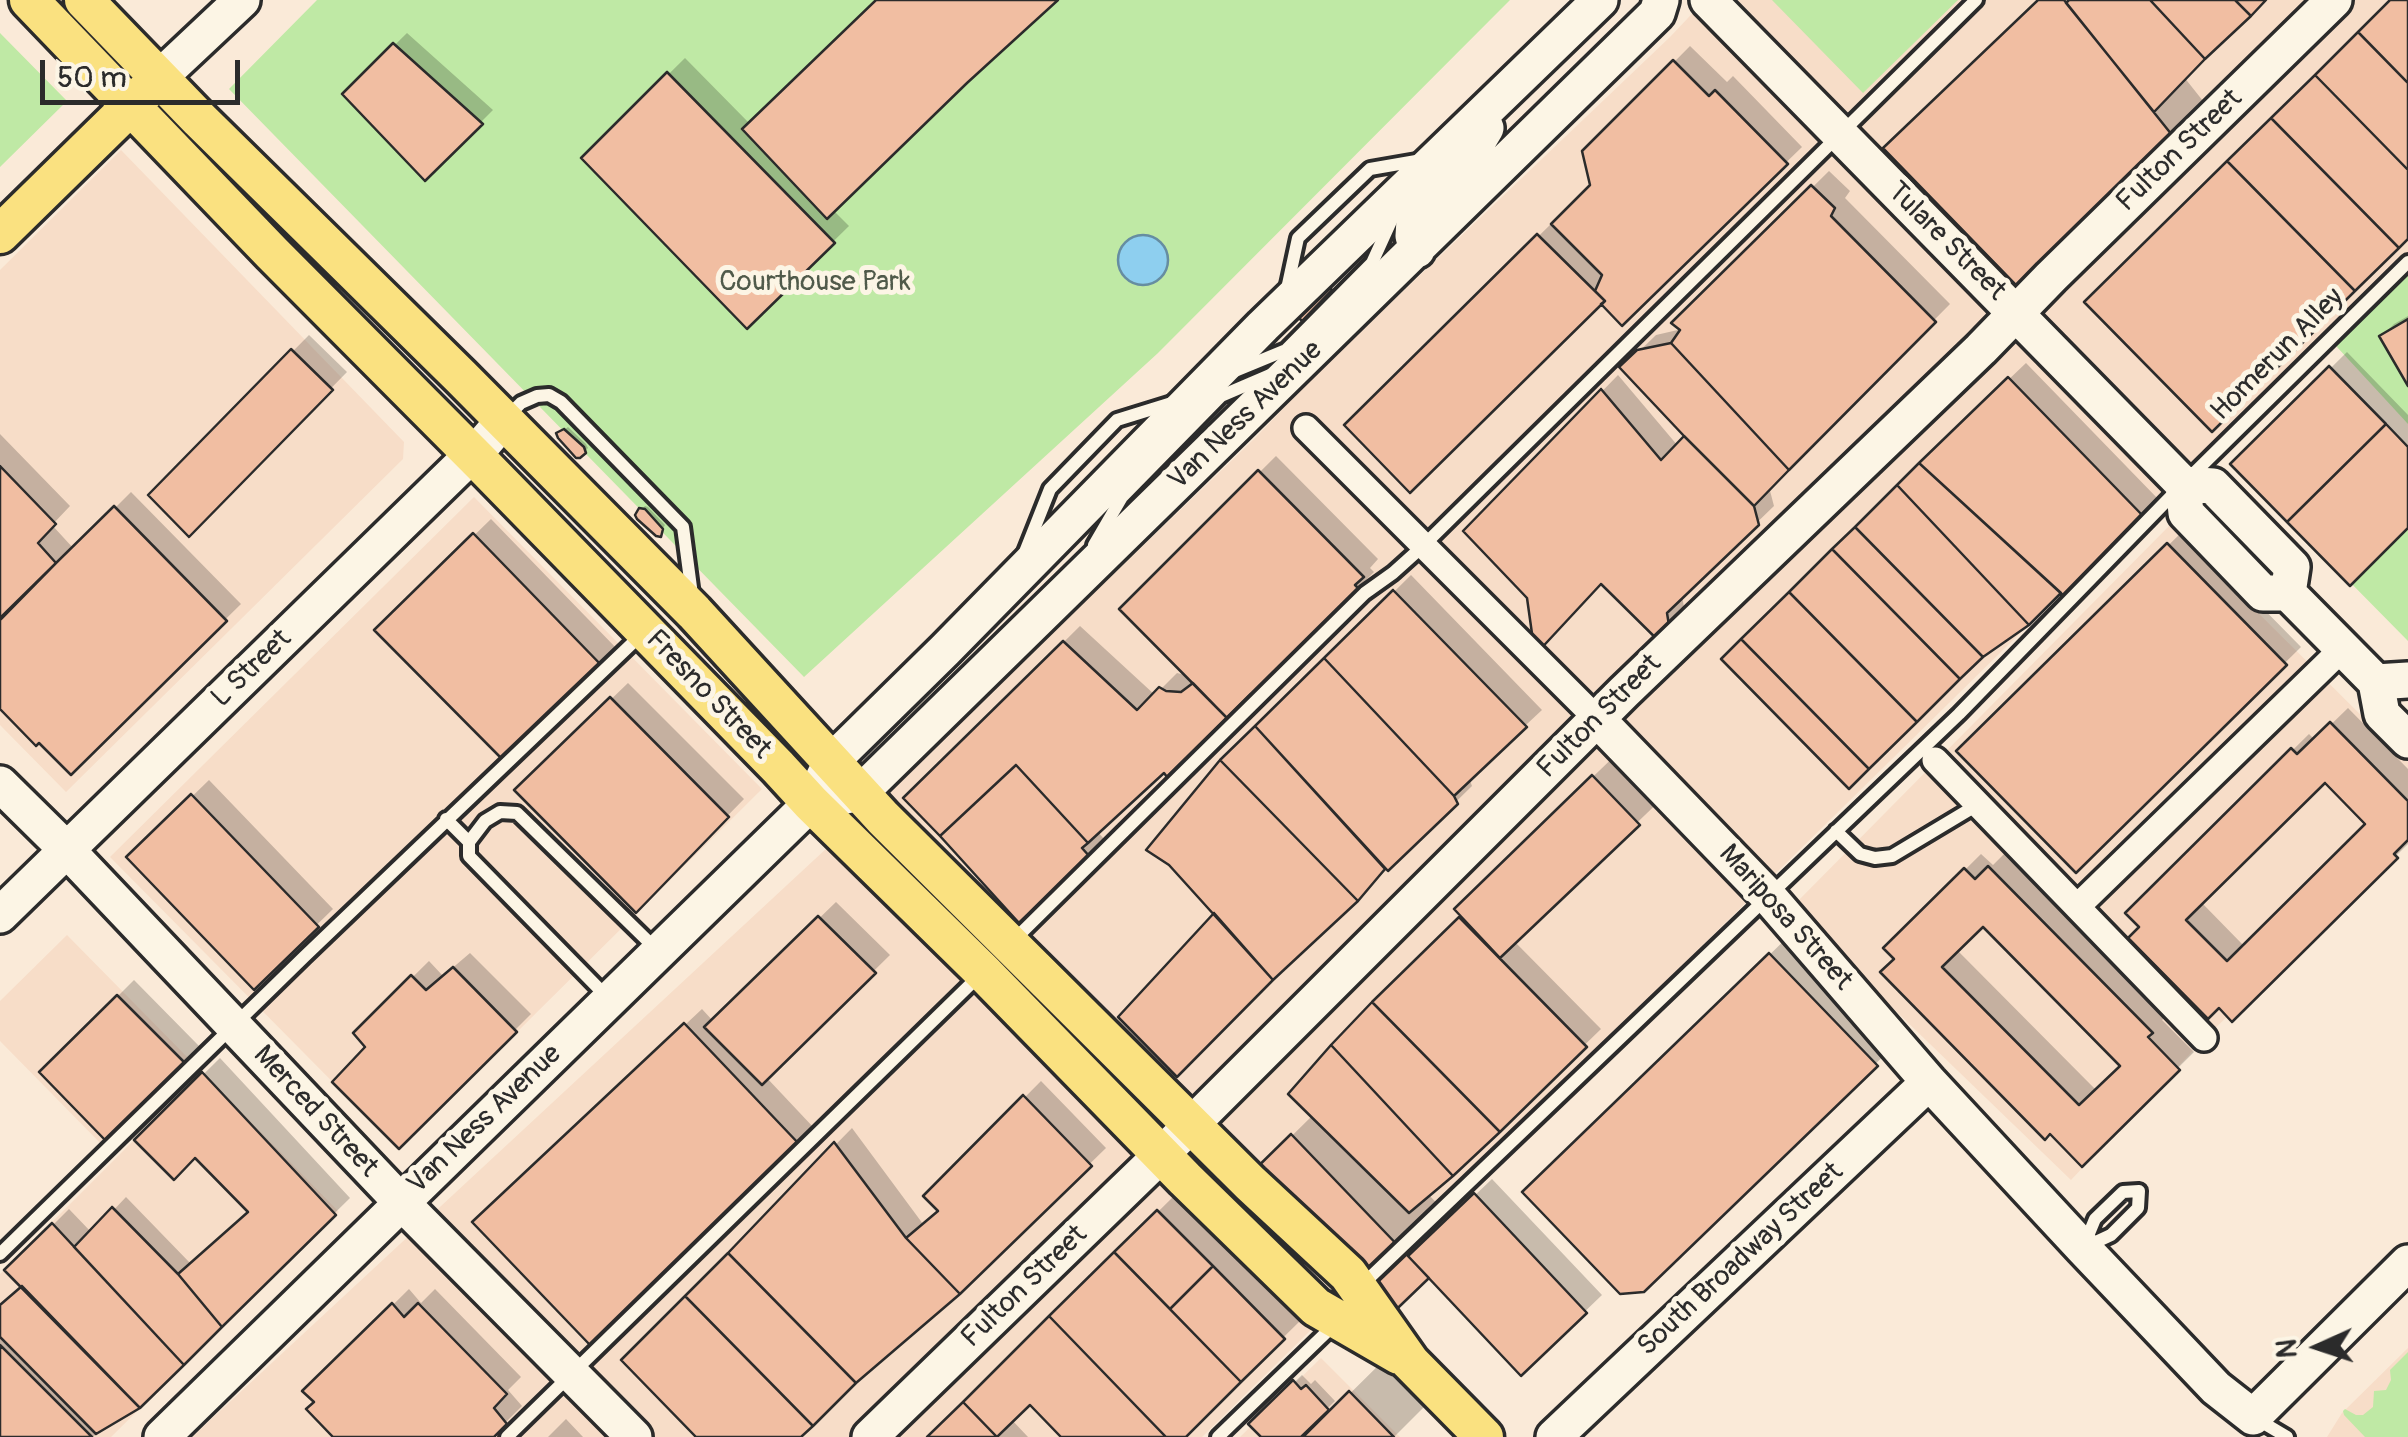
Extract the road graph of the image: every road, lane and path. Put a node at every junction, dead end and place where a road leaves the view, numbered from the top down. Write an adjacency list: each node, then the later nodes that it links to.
1 (28, 0): 11 (main road, Fresno Street)
2 (84, 0): 9 (main road, Fresno Street)
3 (242, 0): 9 (street)
4 (1600, 0): 10 (street, Van Ness Avenue)
5 (1661, 0): 17 (street, Van Ness Avenue)
6 (1708, 0): 12 (street, Tulare Street)
7 (1976, 0): 12 (lane)
8 (2334, 0): 20 (street, Fulton Street)
9 (159, 78): 11 (main road); 21 (main road, Fresno Street)
10 (1512, 84): 13 (street, Van Ness Avenue); 17 (street)
11 (131, 104): 15 (main road); 16 (main road, Fresno Street)
12 (1840, 134): 20 (street, Tulare Street); 27 (lane)
13 (1440, 157): 14 (street, Van Ness Avenue); 19 (lane)
14 (1405, 190): 19 (street, Van Ness Avenue); 22 (lane)
15 (0, 234)
16 (272, 253): 21 (main road); 25 (main road, Fresno Street)
17 (1421, 254): 37 (street, Van Ness Avenue)
18 (2408, 262): 26 (lane, Homerun Alley)
19 (1284, 306): 22 (street, Van Ness Avenue)
20 (2017, 314): 26 (street, Tulare Street); 32 (street, Fulton Street)
21 (461, 377): 23 (main road, Fresno Street)
22 (1200, 390): 35 (street, Van Ness Avenue)
23 (503, 422): 25 (street, L Street); 28 (main road, Fresno Street); 28 (lane)
24 (1306, 428): 27 (street, Mariposa Street)
25 (472, 454): 29 (main road, Fresno Street); 43 (street, L Street)
26 (2184, 484): 30 (street, Tulare Street); 41 (lane, Homerun Alley)
27 (1422, 546): 32 (street, Mariposa Street); 47 (lane)
28 (694, 612): 35 (main road, Fresno Street)
29 (645, 631): 38 (main road, Fresno Street); 40 (lane)
30 (2342, 649): 31 (street, Tulare Street); 45 (street)
31 (2392, 681): 33 (street, Tulare Street)
32 (1596, 720): 44 (street, Mariposa Street); 54 (street, Fulton Street)
33 (2408, 740)
34 (1935, 760): 39 (street)
35 (831, 762): 37 (main road, Fresno Street); 38 (street, Van Ness Avenue)
36 (0, 784): 43 (street, Merced Street)
37 (860, 793): 38 (street); 47 (main road, Fresno Street)
38 (811, 804): 48 (street, Van Ness Avenue); 49 (main road, Fresno Street)
39 (1977, 806): 41 (lane); 45 (street)
40 (446, 819): 42 (lane); 51 (lane)
41 (1836, 831): 44 (lane, Homerun Alley)
42 (469, 842): 48 (lane); 50 (lane)
43 (67, 850): 46 (street, L Street); 51 (street, Merced Street)
44 (1768, 896): 53 (street, Mariposa Street); 60 (lane, Homerun Alley)
45 (2078, 906): 52 (street)
46 (0, 916)
47 (1011, 943): 54 (main road, Fresno Street)
48 (658, 952): 50 (street, Van Ness Avenue)
49 (983, 972): 55 (main road, Fresno Street); 61 (lane)
50 (610, 999): 56 (street, Van Ness Avenue)
51 (234, 1026): 56 (street, Merced Street); 58 (lane)
52 (2204, 1038)
53 (1929, 1082): 57 (street, Mariposa Street); 69 (street, South Broadway Street)
54 (1190, 1125): 55 (street, Fulton Street); 60 (main road, Fresno Street)
55 (1161, 1155): 60 (main road, Fresno Street); 66 (street, Fulton Street)
56 (401, 1202): 61 (street, Merced Street); 63 (street, Van Ness Avenue)
57 (2082, 1248): 57 (lane); 62 (street, Mariposa Street)
58 (0, 1254)
59 (2408, 1263): 62 (street)
60 (1349, 1304): 67 (lane, Homerun Alley); 68 (main road, Fresno Street)
61 (572, 1373): 64 (lane); 65 (street, Merced Street)
62 (2253, 1417): 70 (lane)
63 (162, 1437)
64 (507, 1437)
65 (634, 1437)
66 (870, 1437)
67 (1218, 1437)
68 (1484, 1437)
69 (1554, 1437)
70 (2287, 1437)

